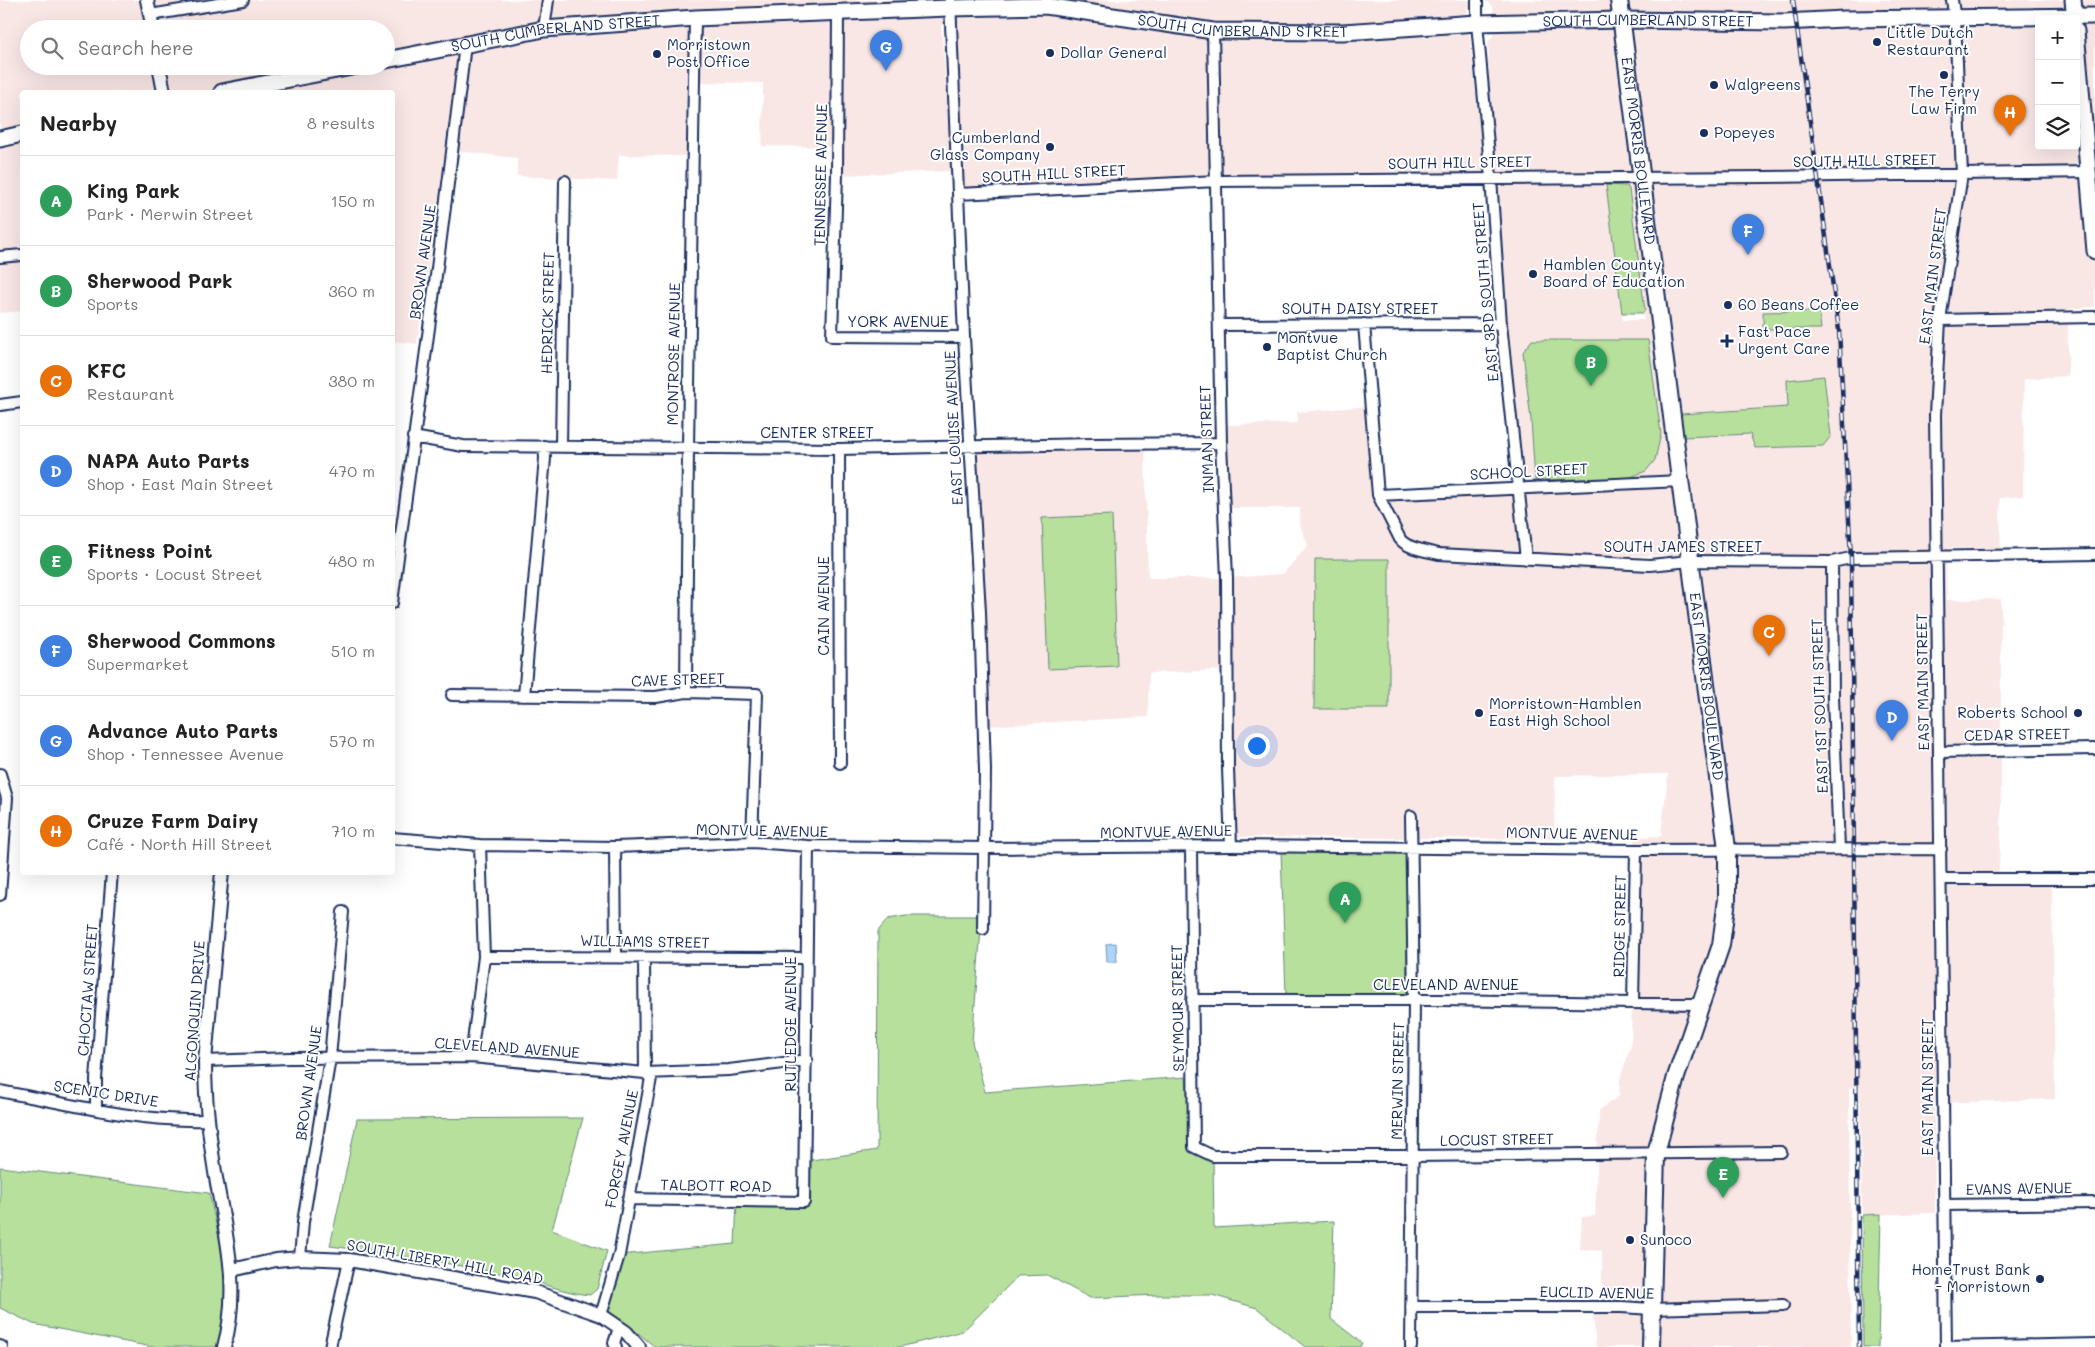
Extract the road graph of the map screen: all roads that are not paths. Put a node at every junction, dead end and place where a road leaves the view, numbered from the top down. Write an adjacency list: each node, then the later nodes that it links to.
1 (147, 0): 10 (street)
2 (243, 0): 10 (street)
3 (548, 0): 20 (street)
4 (1477, 0): 19 (street, EAST 3RD SOUTH STREET)
5 (1619, 0): 16 (main road, EAST MORRIS BOULEVARD)
6 (1952, 0): 14 (street, EAST MAIN STREET)
7 (2073, 0): 11 (main road)
8 (950, 4): 9 (main road, SOUTH CUMBERLAND STREET); 21 (main road, SOUTH CUMBERLAND STREET); 37 (street, EAST LOUISE AVENUE)
9 (838, 13): 13 (main road, SOUTH CUMBERLAND STREET); 46 (street, TENNESSEE AVENUE)
10 (150, 15): 15 (street)
11 (2074, 15)
12 (2095, 16): 17 (main road, SOUTH CUMBERLAND STREET)
13 (695, 18): 20 (main road, SOUTH CUMBERLAND STREET); 55 (street, MONTROSE AVENUE)
14 (1955, 19): 16 (main road, SOUTH CUMBERLAND STREET); 18 (main road, SOUTH CUMBERLAND STREET); 32 (street, EAST MAIN STREET)
15 (151, 20)
16 (1622, 20): 19 (main road, SOUTH CUMBERLAND STREET); 34 (main road, EAST MORRIS BOULEVARD)
17 (2080, 20)
18 (2035, 21)
19 (1477, 22): 21 (main road, SOUTH CUMBERLAND STREET); 33 (street, EAST 3RD SOUTH STREET)
20 (544, 29): 22 (main road, SOUTH CUMBERLAND STREET)
21 (1213, 31): 36 (street, INMAN STREET)
22 (466, 44): 23 (main road, SOUTH CUMBERLAND STREET); 50 (street, BROWN AVENUE)
23 (395, 58)
24 (2079, 60): 31 (main road)
25 (161, 75): 27 (street)
26 (310, 75): 28 (main road)
27 (164, 90)
28 (232, 90)
29 (20, 134): 30 (main road)
30 (0, 139)
31 (2089, 172): 32 (street, SOUTH HILL STREET); 38 (main road)
32 (1962, 174): 34 (street, SOUTH HILL STREET); 42 (street, EAST MAIN STREET)
33 (1491, 178): 34 (street, SOUTH HILL STREET); 36 (street, SOUTH HILL STREET); 44 (street, EAST 3RD SOUTH STREET)
34 (1640, 178): 57 (main road, EAST MORRIS BOULEVARD)
35 (565, 181): 53 (street, HEDRICK STREET)
36 (1217, 181): 37 (street, SOUTH HILL STREET); 45 (street, INMAN STREET)
37 (958, 194): 47 (street, EAST LOUISE AVENUE)
38 (2095, 251)
39 (20, 255): 40 (street)
40 (0, 258)
41 (2095, 317): 42 (street)
42 (1940, 320): 61 (street, EAST MAIN STREET)
43 (1364, 324): 44 (street, SOUTH DAISY STREET); 45 (street, SOUTH DAISY STREET); 59 (street)
44 (1501, 324): 58 (street, EAST 3RD SOUTH STREET)
45 (1220, 325): 51 (street, INMAN STREET)
46 (832, 336): 47 (street, YORK AVENUE)
47 (964, 337): 54 (street, EAST LOUISE AVENUE)
48 (20, 402): 49 (street)
49 (0, 405)
50 (413, 437): 52 (street, CENTER STREET); 65 (street, BROWN AVENUE)
51 (1221, 444): 54 (street, CENTER STREET); 78 (street, INMAN STREET)
52 (544, 446): 53 (street, CENTER STREET); 68 (street)
53 (561, 446): 55 (street, CENTER STREET)
54 (970, 446): 56 (street, CENTER STREET); 82 (street, EAST LOUISE AVENUE)
55 (688, 447): 56 (street, CENTER STREET); 66 (street, MONTROSE AVENUE)
56 (839, 449): 71 (street, CAIN AVENUE)
57 (1681, 481): 58 (street, SCHOOL STREET); 63 (main road, EAST MORRIS BOULEVARD)
58 (1520, 487): 59 (street, SCHOOL STREET); 62 (street, EAST 3RD SOUTH STREET)
59 (1378, 495): 62 (street, SOUTH JAMES STREET)
60 (2095, 554): 61 (street, SOUTH JAMES STREET)
61 (1936, 556): 64 (street, SOUTH JAMES STREET); 70 (street, EAST MAIN STREET)
62 (1526, 559): 63 (street, SOUTH JAMES STREET)
63 (1690, 561): 64 (street, SOUTH JAMES STREET); 83 (main road, EAST MORRIS BOULEVARD)
64 (1832, 562): 84 (street, EAST 1ST SOUTH STREET)
65 (395, 579)
66 (686, 692): 68 (street, CAVE STREET); 75 (street, CAVE STREET)
67 (452, 695): 68 (street, CAVE STREET)
68 (524, 696)
69 (2095, 748): 70 (street, CEDAR STREET)
70 (1939, 752): 85 (street, EAST MAIN STREET)
71 (840, 763)
72 (0, 774): 91 (street)
73 (1411, 816): 79 (street, MERWIN STREET)
74 (395, 838): 76 (street, MONTVUE AVENUE)
75 (752, 842): 77 (street, MONTVUE AVENUE); 80 (street, MONTVUE AVENUE)
76 (480, 845): 80 (street, MONTVUE AVENUE); 95 (street)
77 (808, 846): 82 (street, MONTVUE AVENUE); 96 (street, RUTLEDGE AVENUE)
78 (1231, 846): 79 (street, MONTVUE AVENUE); 81 (street, MONTVUE AVENUE)
79 (1413, 846): 86 (street, MONTVUE AVENUE); 99 (street, MERWIN STREET)
80 (616, 847): 94 (street)
81 (1191, 847): 82 (street, MONTVUE AVENUE); 98 (street, SEYMOUR STREET)
82 (985, 848): 93 (street, EAST LOUISE AVENUE)
83 (1727, 849): 84 (street, MONTVUE AVENUE); 86 (street, MONTVUE AVENUE); 101 (main road, EAST MORRIS BOULEVARD)
84 (1839, 849): 85 (street, MONTVUE AVENUE)
85 (1941, 849): 89 (street, EAST MAIN STREET)
86 (1636, 850): 100 (street, RIDGE STREET)
87 (112, 875): 108 (street, CHOCTAW STREET)
88 (222, 875): 105 (street, ALGONQUIN DRIVE)
89 (1942, 879): 90 (street); 117 (street, EAST MAIN STREET)
90 (2095, 879)
91 (0, 895)
92 (343, 912): 103 (street, BROWN AVENUE)
93 (983, 929)
94 (616, 956): 95 (street, WILLIAMS STREET); 97 (street, WILLIAMS STREET)
95 (484, 957): 102 (street)
96 (806, 958): 97 (street, WILLIAMS STREET); 104 (street, RUTLEDGE AVENUE)
97 (644, 959): 106 (street, FORGEY AVENUE)
98 (1192, 1000): 99 (street, CLEVELAND AVENUE); 112 (street, SEYMOUR STREET)
99 (1414, 1000): 100 (street, CLEVELAND AVENUE); 113 (street, MERWIN STREET)
100 (1634, 1002): 101 (street, CLEVELAND AVENUE)
101 (1699, 1004): 111 (main road, EAST MORRIS BOULEVARD)
102 (471, 1057): 103 (street, CLEVELAND AVENUE); 106 (street, CLEVELAND AVENUE)
103 (330, 1058): 105 (street, CLEVELAND AVENUE); 118 (street, BROWN AVENUE)
104 (807, 1060): 106 (street, CLEVELAND AVENUE); 115 (street, RUTLEDGE AVENUE)
105 (205, 1061): 109 (street, ALGONQUIN DRIVE)
106 (645, 1073): 114 (street, FORGEY AVENUE)
107 (0, 1091): 108 (street, SCENIC DRIVE)
108 (96, 1109): 109 (street, SCENIC DRIVE)
109 (207, 1120): 120 (street, ALGONQUIN DRIVE)
110 (1781, 1152): 111 (street, LOCUST STREET)
111 (1656, 1153): 113 (street, LOCUST STREET); 123 (main road, EAST MORRIS BOULEVARD)
112 (1214, 1156): 113 (street, LOCUST STREET)
113 (1412, 1156): 122 (street, MERWIN STREET)
114 (628, 1200): 115 (street, TALBOTT ROAD); 124 (street, FORGEY AVENUE)
115 (804, 1202)
116 (2095, 1203): 117 (street, EVANS AVENUE)
117 (1944, 1205): 133 (street, EAST MAIN STREET)
118 (300, 1258): 119 (street, SOUTH LIBERTY HILL ROAD); 120 (street, SOUTH LIBERTY HILL ROAD)
119 (350, 1260): 124 (street, SOUTH LIBERTY HILL ROAD); 128 (street)
120 (232, 1270): 127 (street, ALGONQUIN DRIVE)
121 (1783, 1305): 123 (street, EUCLID AVENUE)
122 (1411, 1307): 123 (street, EUCLID AVENUE); 131 (street, MERWIN STREET)
123 (1651, 1309): 132 (main road, EAST MORRIS BOULEVARD)
124 (601, 1315): 125 (street, SOUTH LIBERTY HILL ROAD)
125 (619, 1328): 129 (street); 130 (street, SOUTH LIBERTY HILL ROAD)
126 (2095, 1344): 133 (street)
127 (224, 1347)
128 (330, 1347)
129 (616, 1347)
130 (639, 1347)
131 (1411, 1347)
132 (1651, 1347)
133 (1946, 1347)

